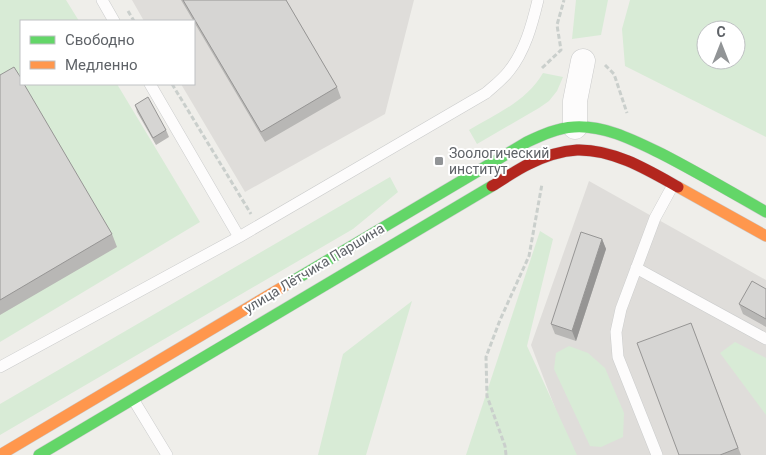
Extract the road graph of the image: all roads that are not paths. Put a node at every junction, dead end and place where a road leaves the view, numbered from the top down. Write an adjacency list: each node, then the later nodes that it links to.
1 (102, 0): 3 (lane)
2 (538, 0): 10 (lane)
3 (113, 20)
4 (583, 61): 6 (street)
5 (151, 85): 10 (lane)
6 (575, 127): 8 (street, улица Лётчика Паршина); 15 (street, улица Лётчика Паршина)
7 (673, 185): 9 (street, улица Лётчика Паршина); 11 (lane); 14 (street, улица Лётчика Паршина)
8 (766, 212)
9 (766, 236)
10 (239, 237): 13 (lane)
11 (636, 268): 12 (lane); 18 (lane)
12 (766, 338)
13 (0, 367)
14 (133, 399): 16 (street, улица Лётчика Паршина); 17 (lane)
15 (0, 455)
16 (39, 455)
17 (167, 455)
18 (657, 455)

